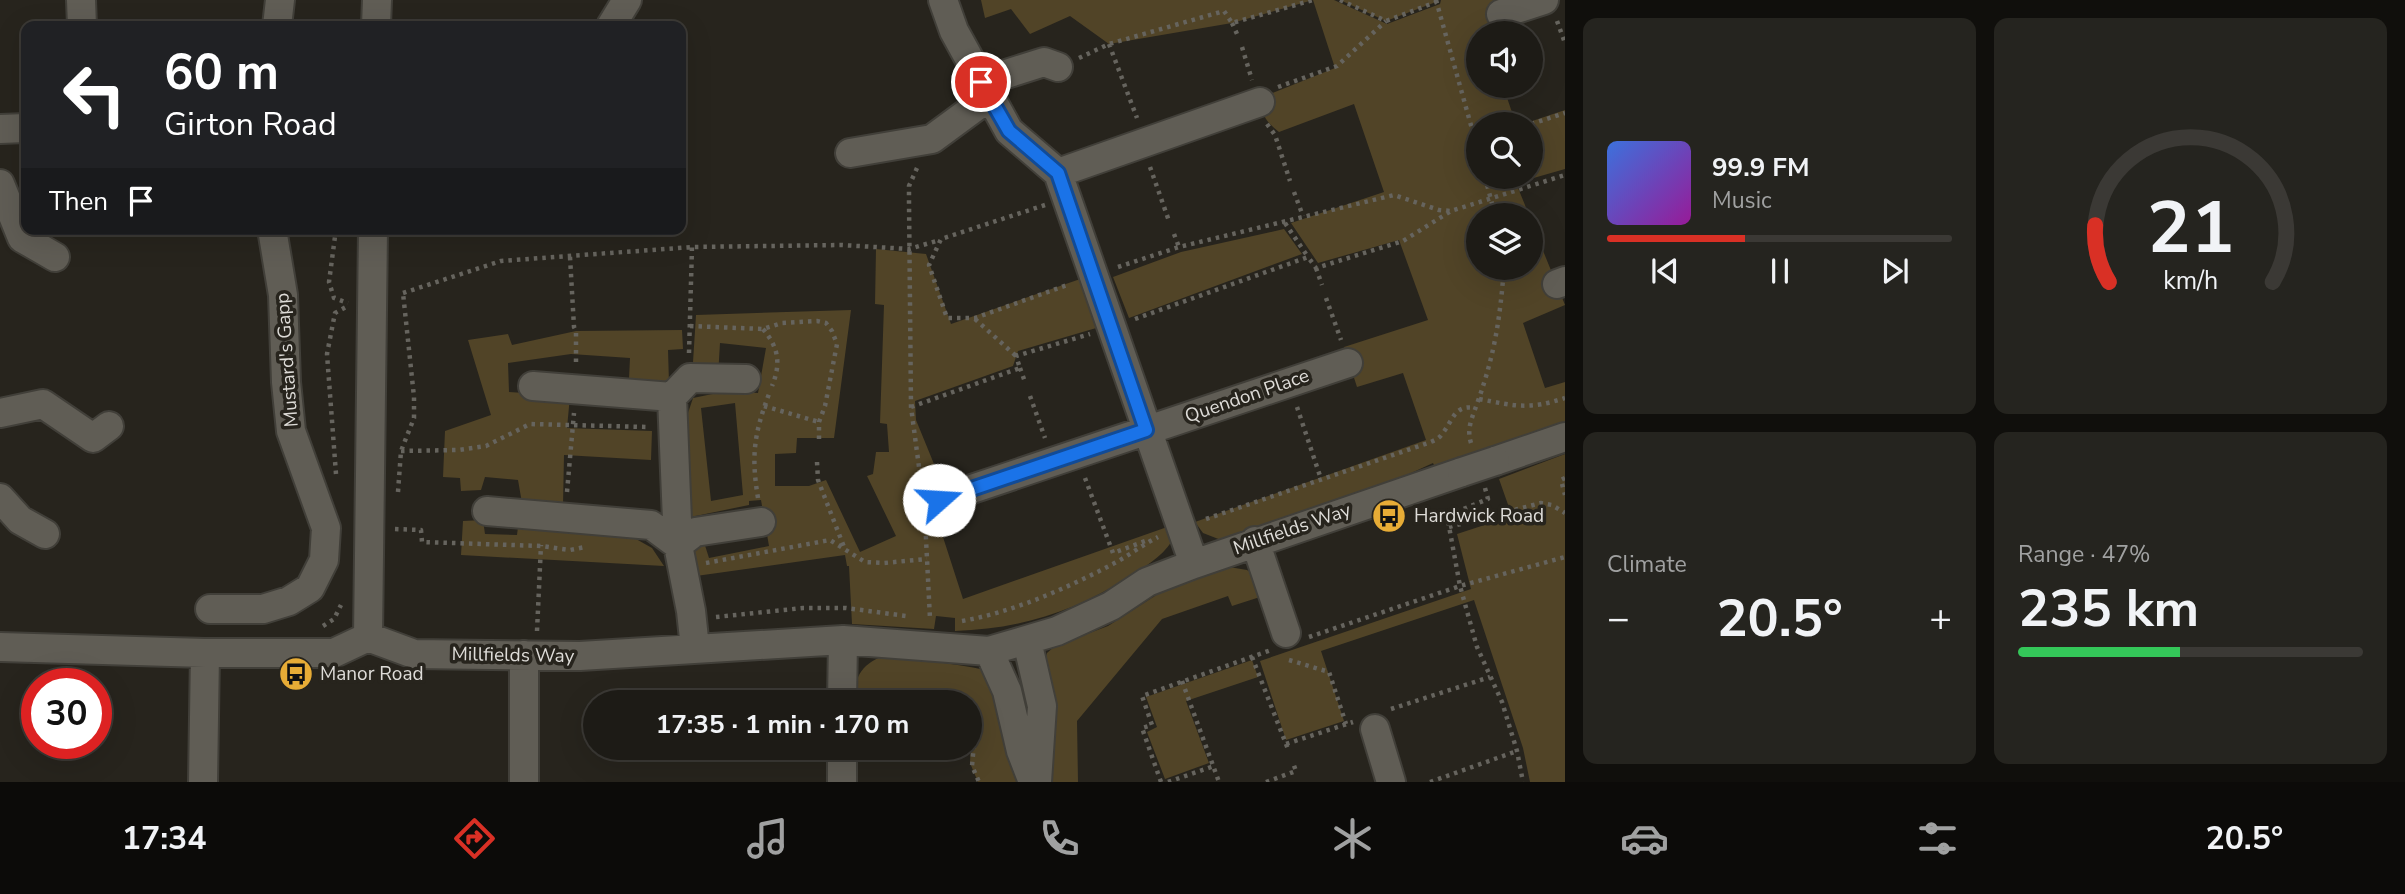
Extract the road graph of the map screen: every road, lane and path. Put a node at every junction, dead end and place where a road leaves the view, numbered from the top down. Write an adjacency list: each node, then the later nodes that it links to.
1 (80, 0): 11 (street)
2 (280, 0): 12 (street)
3 (377, 0): 13 (street)
4 (627, 0): 14 (street)
5 (943, 0): 20 (street)
6 (1314, 0): 16 (path)
7 (1340, 0): 15 (path)
8 (1544, 0): 10 (street)
9 (1436, 1): 15 (path); 22 (path)
10 (1501, 14)
11 (82, 21)
12 (278, 21)
13 (376, 21)
14 (614, 21)
15 (1386, 21): 21 (path)
16 (1232, 23): 17 (path); 19 (path)
17 (1237, 34)
18 (1241, 47): 21 (path)
19 (1058, 67): 20 (street)
20 (985, 89): 27 (street); 29 (street)
21 (1258, 99): 29 (street); 31 (path)
22 (1468, 112)
23 (1565, 113): 24 (path)
24 (1543, 120)
25 (21, 128): 26 (street)
26 (0, 129)
27 (932, 139): 28 (street); 48 (path)
28 (850, 153)
29 (1058, 173): 36 (street)
30 (1565, 175): 35 (path)
31 (1290, 181)
32 (0, 184): 49 (street)
33 (1488, 189): 35 (path)
34 (1294, 192): 39 (path)
35 (1491, 198): 37 (path); 38 (path)
36 (1067, 199): 45 (path); 52 (street)
37 (1492, 203)
38 (1451, 211): 39 (path); 51 (path)
39 (1303, 216): 40 (path)
40 (1285, 223): 47 (path); 50 (path)
41 (1174, 234): 47 (path)
42 (273, 235): 113 (street, Mustard's Gapp)
43 (335, 235): 87 (path)
44 (373, 235): 120 (street)
45 (941, 239): 48 (path); 58 (path)
46 (692, 247): 48 (path); 55 (path); 59 (path)
47 (1179, 247): 52 (path)
48 (909, 249): 75 (path)
49 (55, 257)
50 (1308, 257): 51 (path); 60 (path)
51 (1316, 268): 54 (path)
52 (1093, 275): 58 (path); 60 (street)
53 (1503, 280): 62 (path)
54 (1322, 285)
55 (403, 293): 56 (path); 84 (path)
56 (393, 297)
57 (1326, 298): 64 (path)
58 (975, 318): 63 (path)
59 (690, 326): 61 (path); 70 (path)
60 (1111, 328): 63 (path); 81 (street)
61 (763, 330): 74 (path); 78 (path)
62 (1494, 350)
63 (1016, 356): 65 (path)
64 (1348, 363): 67 (street, Quendon Place)
65 (1020, 368): 68 (path); 75 (path)
66 (746, 379): 70 (street)
67 (1289, 381): 81 (street, Quendon Place); 89 (path)
68 (1025, 382)
69 (533, 386): 70 (street)
70 (681, 388): 80 (street)
71 (1030, 396): 85 (path)
72 (1565, 398): 73 (path)
73 (1479, 399)
74 (764, 406): 78 (path); 97 (path)
75 (911, 407): 92 (path)
76 (1475, 408): 89 (path)
77 (0, 413): 79 (street)
78 (819, 422): 83 (path)
79 (109, 426)
80 (673, 427): 84 (path); 107 (street)
81 (1146, 430): 85 (street, Quendon Place); 99 (street)
82 (1565, 437): 101 (street, Millfields Way, bridge)
83 (819, 439)
84 (401, 451): 93 (path)
85 (1065, 458): 92 (street, Quendon Place); 99 (path)
86 (817, 462): 105 (path)
87 (336, 476)
88 (1565, 478): 90 (path)
89 (1321, 479): 99 (path)
90 (1565, 495)
91 (0, 498): 100 (street)
92 (928, 501): 109 (path)
93 (397, 503)
94 (487, 510): 107 (street)
95 (1565, 513): 111 (path)
96 (396, 516): 98 (path)
97 (761, 522): 106 (path); 107 (street)
98 (395, 529): 102 (path); 104 (path)
99 (1168, 533): 110 (street); 116 (path)
100 (45, 534)
101 (1255, 541): 110 (street, Millfields Way); 124 (street)
102 (393, 542)
103 (595, 545): 104 (path)
104 (541, 546): 121 (path)
105 (844, 547): 106 (path); 109 (path)
106 (766, 552): 107 (path)
107 (680, 556): 119 (street)
108 (1565, 557): 111 (path)
109 (927, 559): 114 (path)
110 (1194, 564): 123 (street, Millfields Way)
111 (1460, 586): 124 (path); 130 (path)
112 (343, 600): 117 (path)
113 (210, 609)
114 (930, 620): 115 (path); 119 (path)
115 (937, 622)
116 (957, 622)
117 (312, 627)
118 (549, 631): 121 (path)
119 (693, 634): 121 (street, Millfields Way); 122 (street, Millfields Way)
120 (368, 637): 121 (street, Millfields Way); 128 (street)
121 (528, 639): 143 (street)
122 (842, 640): 126 (street, Millfields Way); 132 (street)
123 (1027, 641): 126 (street, Millfields Way); 146 (street)
124 (1287, 641): 127 (path)
125 (0, 647): 128 (street)
126 (989, 650): 146 (street)
127 (1265, 652): 129 (path); 134 (path)
128 (205, 653): 142 (street)
129 (1252, 657): 131 (path); 135 (path)
130 (1490, 677): 133 (path); 136 (path)
131 (1182, 681): 141 (path); 147 (path)
132 (842, 690)
133 (1373, 720): 134 (path); 151 (street)
134 (1346, 724): 135 (path)
135 (1286, 744): 137 (path)
136 (1517, 751): 152 (path); 153 (path)
137 (1289, 752)
138 (842, 760): 144 (street)
139 (973, 760): 145 (path)
140 (1293, 763): 150 (path)
141 (1214, 766): 148 (path); 149 (path)
142 (203, 782)
143 (524, 782)
144 (842, 782)
145 (979, 782)
146 (1035, 782)
147 (1161, 782)
148 (1168, 782)
149 (1219, 782)
150 (1266, 782)
151 (1391, 782)
152 (1430, 782)
153 (1523, 782)

